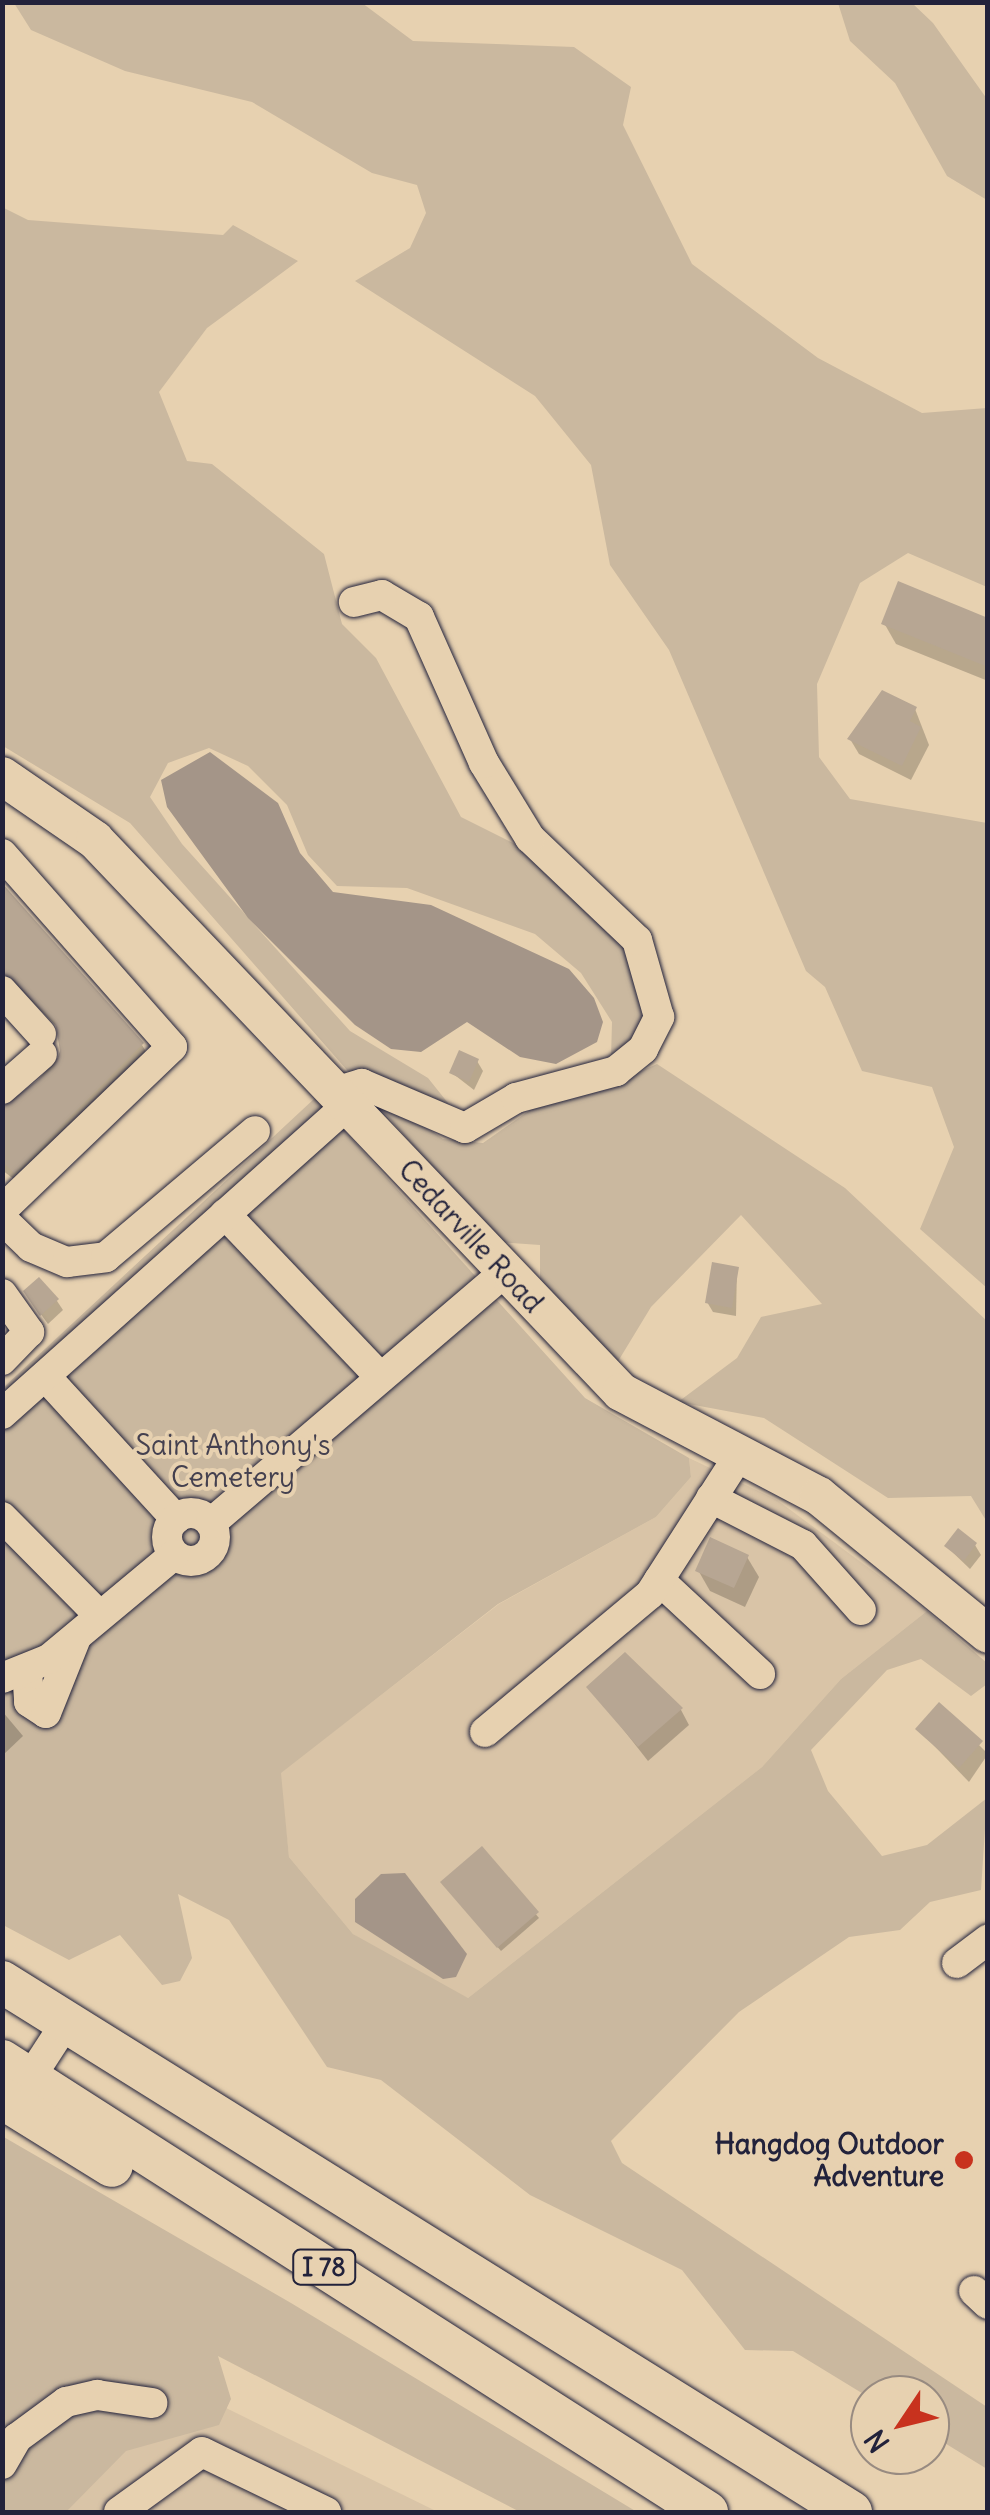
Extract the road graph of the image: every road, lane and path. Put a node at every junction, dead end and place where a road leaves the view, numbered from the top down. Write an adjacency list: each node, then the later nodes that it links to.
1 (354, 602): 6 (lane)
2 (3, 776): 6 (main road, Cedarville Road)
3 (2, 854): 8 (lane)
4 (2, 992): 5 (lane)
5 (2, 1089)
6 (341, 1099): 9 (lane); 11 (main road, Cedarville Road)
7 (255, 1131): 10 (lane)
8 (2, 1210)
9 (225, 1214): 14 (lane); 15 (lane)
10 (2, 1219)
11 (505, 1272): 15 (lane); 17 (main road, Cedarville Road)
12 (2, 1294): 13 (lane)
13 (2, 1360)
14 (45, 1376): 16 (lane); 20 (lane)
15 (380, 1377): 21 (lane)
16 (2, 1414)
17 (740, 1454): 18 (lane); 26 (main road, Cedarville Road)
18 (712, 1498): 23 (lane); 24 (lane)
19 (2, 1516): 25 (lane)
20 (176, 1519): 21 (lane); 22 (lane)
21 (211, 1524): 22 (lane)
22 (174, 1555): 25 (lane)
23 (659, 1580): 28 (lane); 29 (lane)
24 (861, 1610)
25 (88, 1626): 27 (lane); 27 (lane)
26 (988, 1634)
27 (14, 1674)
28 (760, 1674)
29 (485, 1732)
30 (988, 1940): 31 (lane)
31 (957, 1962)
32 (2, 1982): 33 (highway, I 78)
33 (67, 2021): 34 (lane); 35 (highway, I 78)
34 (9, 2079): 40 (highway, I 78)
35 (598, 2355): 41 (highway, I 78); 42 (highway)
36 (152, 2403): 37 (lane)
37 (2, 2464)
38 (118, 2512): 39 (lane)
39 (326, 2512)
40 (707, 2512)
41 (851, 2512)
42 (875, 2512)

